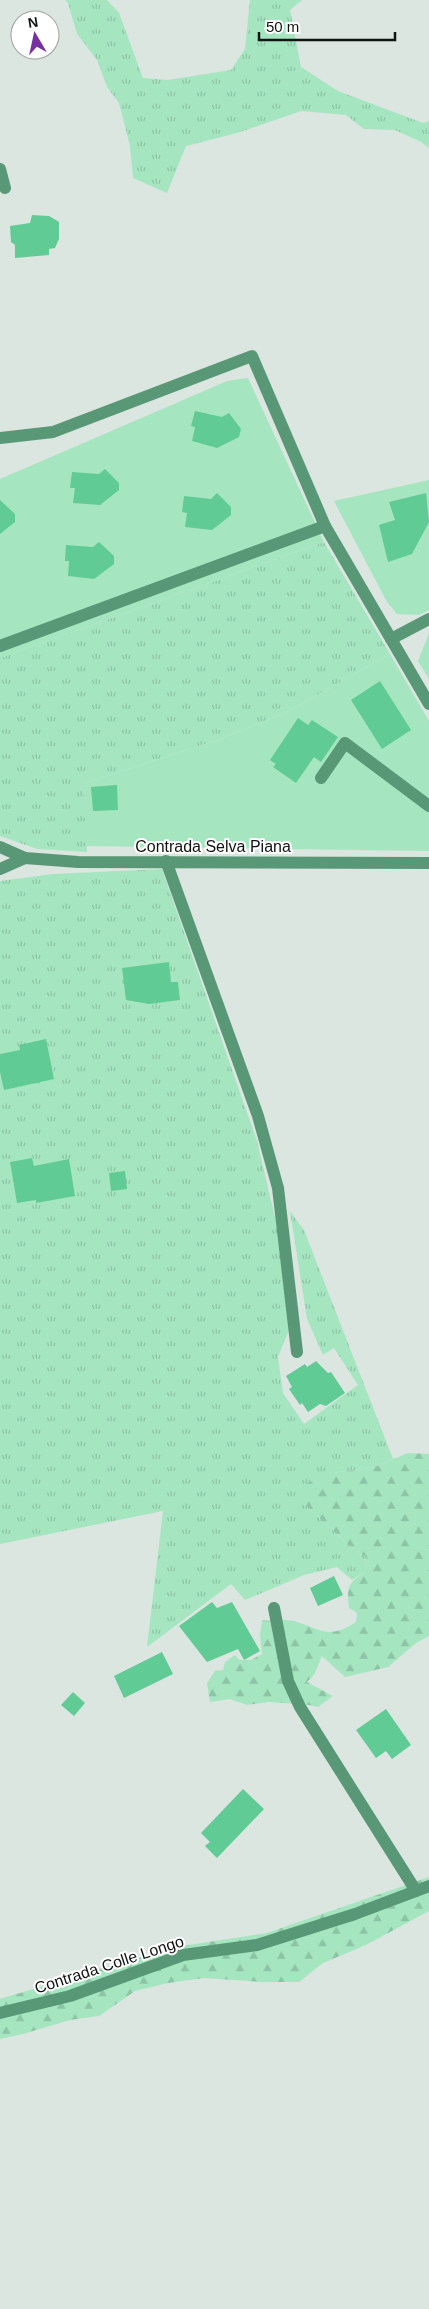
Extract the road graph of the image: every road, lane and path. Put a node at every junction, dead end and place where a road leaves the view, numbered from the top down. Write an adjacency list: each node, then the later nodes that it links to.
1 (0, 170): 2 (street)
2 (5, 188)
3 (0, 438): 4 (street)
4 (325, 526): 6 (street); 7 (street)
5 (429, 619): 6 (street)
6 (391, 639): 8 (street)
7 (0, 646)
8 (429, 704)
9 (321, 778): 10 (street)
10 (429, 806)
11 (0, 847): 12 (street, Contrada Selva Piana)
12 (25, 858): 13 (street, Contrada Selva Piana); 15 (street)
13 (166, 861): 14 (street, Contrada Selva Piana); 16 (street)
14 (429, 863)
15 (0, 870)
16 (297, 1352)
17 (274, 1608): 19 (street)
18 (429, 1886): 19 (street, Contrada Colle Longo)
19 (416, 1890): 20 (street, Contrada Colle Longo)
20 (0, 2013)

